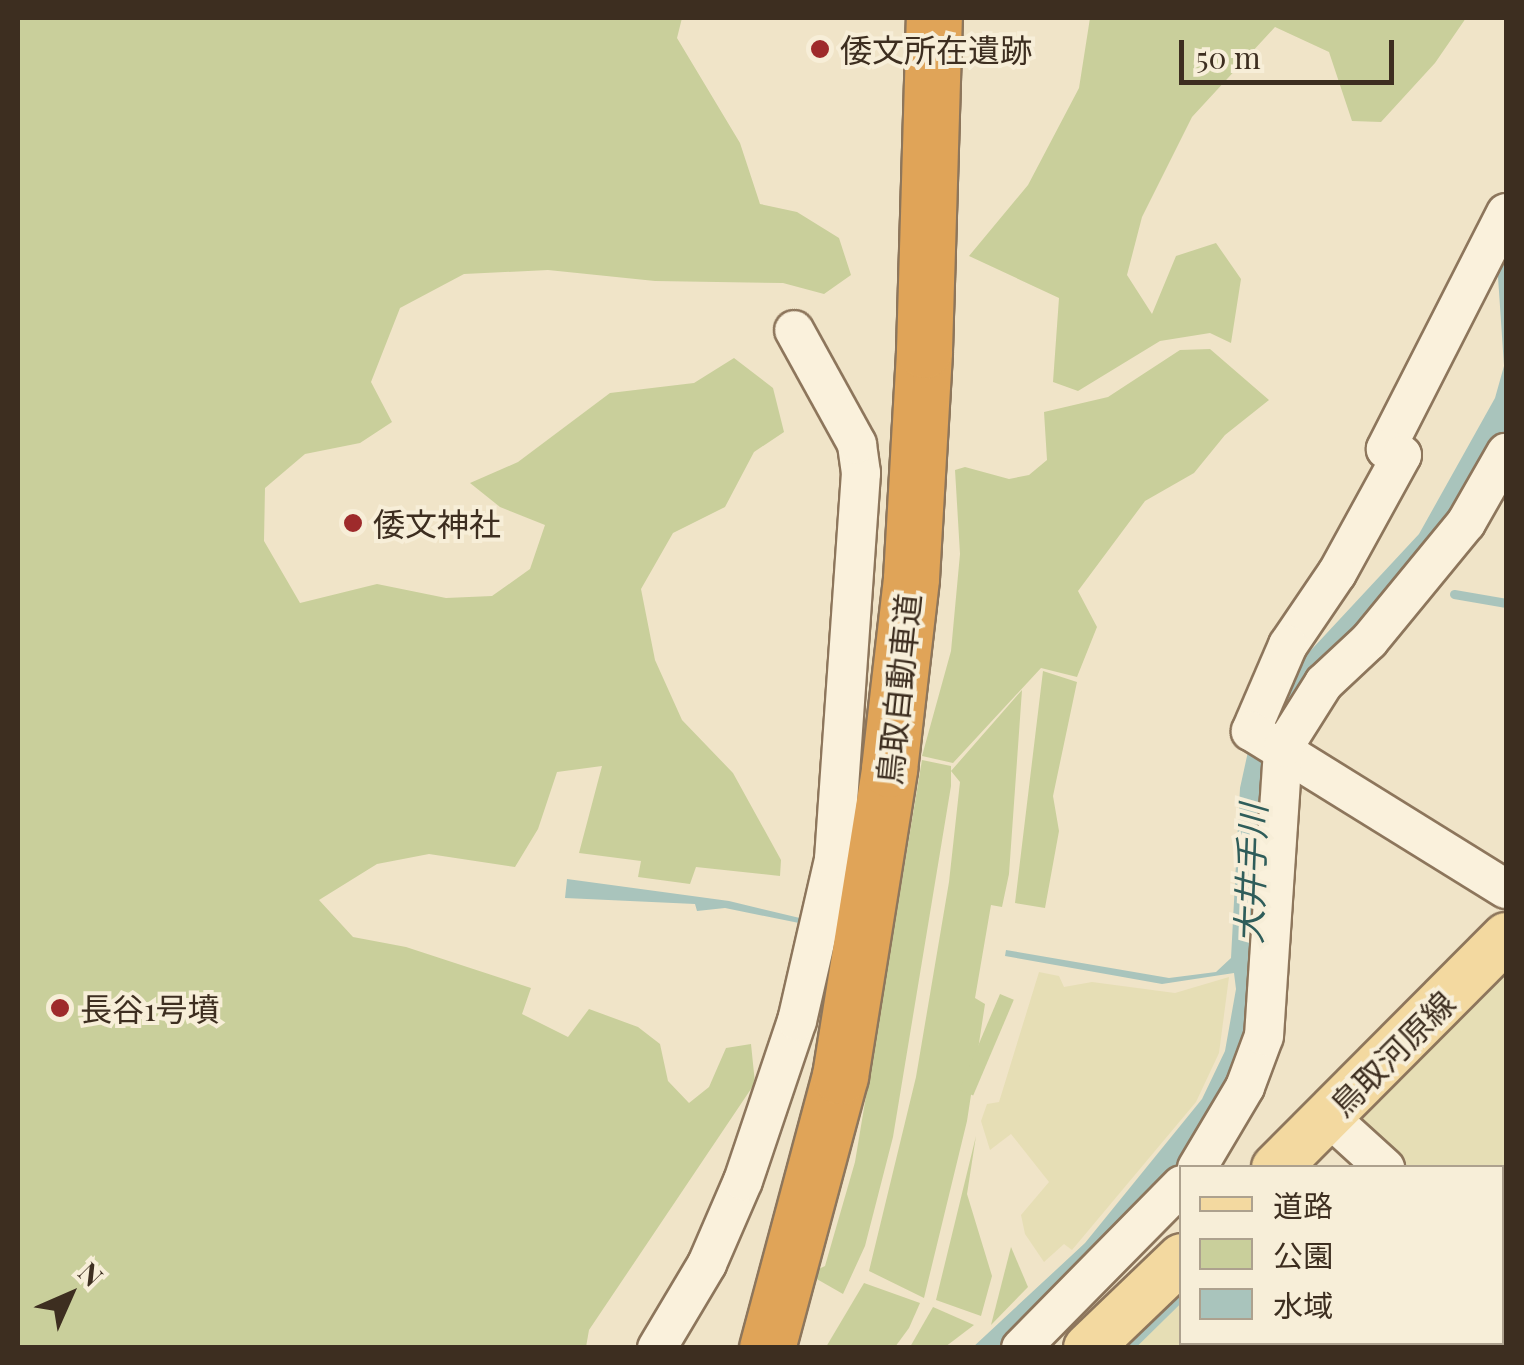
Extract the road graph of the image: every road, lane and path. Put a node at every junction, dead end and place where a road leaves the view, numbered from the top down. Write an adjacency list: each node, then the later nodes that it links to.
1 (912, 18): 16 (highway, 鳥取自動車道)
2 (934, 18): 17 (highway, 鳥取自動車道)
3 (1506, 213): 6 (street)
4 (794, 330): 15 (street)
5 (1506, 453): 6 (street)
6 (1283, 748): 7 (street); 10 (street)
7 (1506, 889)
8 (1506, 937): 9 (main road, 鳥取河原線)
9 (1329, 1116): 11 (main road, 鳥取河原線); 12 (street)
10 (1199, 1165)
11 (1279, 1165)
12 (1382, 1165)
13 (1179, 1188): 18 (street)
14 (1179, 1261): 19 (main road)
15 (657, 1348)
16 (747, 1348)
17 (767, 1348)
18 (1020, 1348)
19 (1088, 1348)

